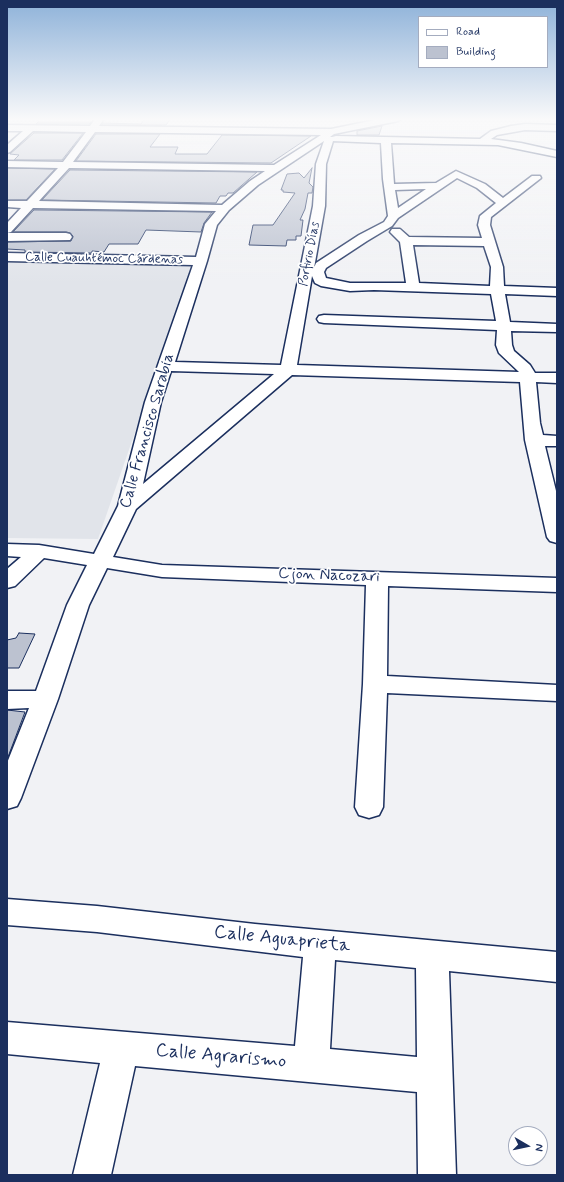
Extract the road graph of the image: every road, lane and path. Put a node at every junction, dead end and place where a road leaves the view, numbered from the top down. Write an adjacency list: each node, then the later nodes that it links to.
1 (58, 173): 12 (street)
2 (268, 173): 13 (street, Calle Francisco Sarabia)
3 (321, 173): 31 (street, Porfirio Días)
4 (389, 173): 9 (street)
5 (452, 173): 8 (street)
6 (460, 173): 10 (street)
7 (536, 178): 10 (street)
8 (438, 186): 9 (street); 14 (street)
9 (389, 187): 14 (street)
10 (503, 203): 19 (street)
11 (7, 204): 12 (street)
12 (29, 204): 13 (street); 15 (street)
13 (225, 208): 22 (street, Calle Francisco Sarabia)
14 (391, 220): 18 (street); 21 (street)
15 (7, 230)
16 (7, 237): 17 (street)
17 (66, 237)
18 (406, 241): 19 (street); 24 (street)
19 (489, 242): 25 (street)
20 (7, 257): 22 (street, Calle Cuauhtémoc Cárdenas)
21 (333, 259): 23 (street); 23 (street)
22 (201, 261): 30 (street, Calle Francisco Sarabia)
23 (374, 286): 24 (street)
24 (413, 288): 25 (street)
25 (496, 288): 26 (street); 28 (street)
26 (557, 292)
27 (324, 319): 28 (street)
28 (504, 327): 29 (street); 32 (street)
29 (557, 328)
30 (166, 366): 31 (street); 37 (street, Calle Francisco Sarabia)
31 (288, 370): 32 (street); 37 (street)
32 (526, 377): 33 (street); 34 (street)
33 (557, 378)
34 (534, 440): 35 (street); 36 (street)
35 (557, 441)
36 (553, 504): 38 (street)
37 (128, 506): 41 (street, Calle Francisco Sarabia)
38 (557, 537)
39 (7, 550): 40 (street, Cjon Nacozari)
40 (39, 551): 41 (street, Cjon Nacozari); 43 (street)
41 (101, 561): 42 (street, Cjon Nacozari); 47 (street, Calle Francisco Sarabia)
42 (378, 578): 44 (street, Cjon Nacozari); 45 (street)
43 (7, 581)
44 (557, 585)
45 (375, 684): 46 (street); 50 (street)
46 (557, 693)
47 (45, 699): 48 (street); 49 (street, Calle Francisco Sarabia)
48 (7, 700)
49 (7, 798)
50 (369, 808)
51 (7, 912): 52 (street, Calle Aguaprieta)
52 (320, 944): 53 (street, Calle Aguaprieta); 57 (street)
53 (432, 956): 54 (street, Calle Aguaprieta); 58 (street)
54 (557, 967)
55 (7, 1038): 56 (street, Calle Agrarismo)
56 (121, 1048): 57 (street, Calle Agrarismo); 59 (street)
57 (311, 1065): 58 (street, Calle Agrarismo)
58 (434, 1076): 60 (street)
59 (92, 1175)
60 (437, 1175)

